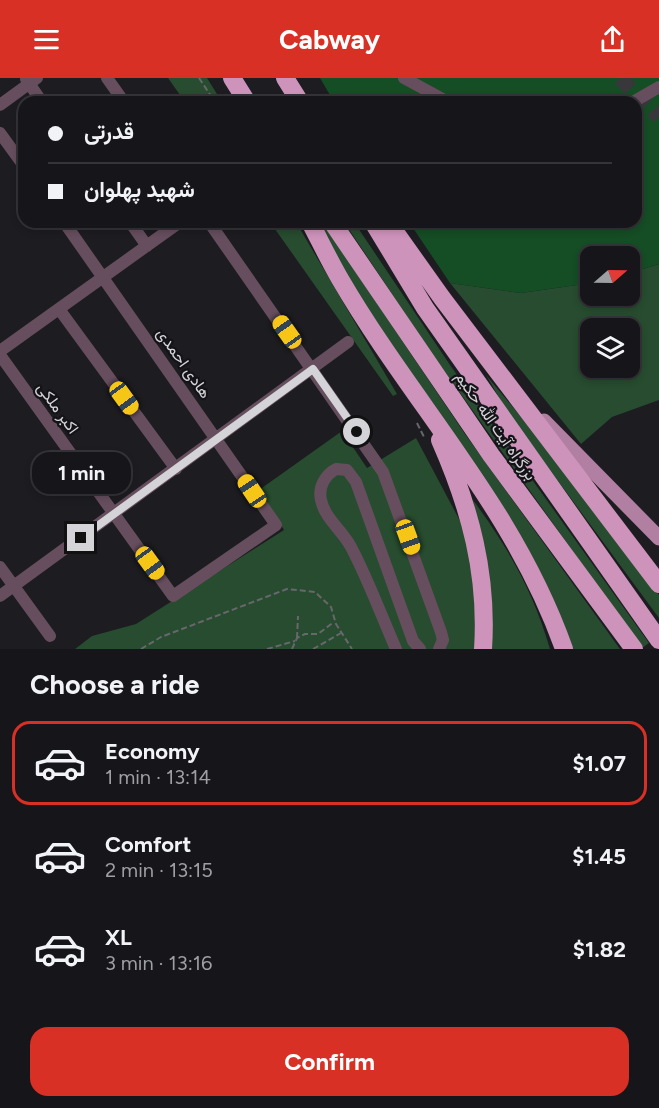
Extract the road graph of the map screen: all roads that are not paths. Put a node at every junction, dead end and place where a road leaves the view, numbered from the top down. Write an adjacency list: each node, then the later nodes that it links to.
1 (107, 78): 9 (street)
2 (232, 78): 10 (highway)
3 (285, 78): 11 (highway)
4 (292, 78): 12 (main road)
5 (404, 78): 13 (street)
6 (31, 80): 8 (street); 15 (street)
7 (659, 87): 14 (street)
8 (39, 96)
9 (120, 96)
10 (243, 96)
11 (297, 96)
12 (299, 96)
13 (437, 96)
14 (642, 97)
15 (0, 105)
16 (0, 133): 17 (street)
17 (18, 158)
18 (68, 228): 27 (street, هادی احمدی)
19 (134, 228): 26 (street)
20 (172, 228): 26 (street)
21 (213, 228): 31 (street)
22 (313, 228): 33 (highway)
23 (336, 228): 50 (highway, بزرگراه آیت الله حکیم)
24 (377, 228): 44 (highway, بزرگراه آیت الله حکیم)
25 (392, 228): 32 (highway)
26 (147, 246): 27 (street)
27 (103, 277): 28 (street); 34 (street, هادی احمدی)
28 (59, 309): 30 (street); 35 (street)
29 (348, 342): 31 (street)
30 (0, 353): 36 (street, اکبر ملکی)
31 (313, 369): 34 (street); 47 (street)
32 (499, 375): 37 (main road); 39 (highway)
33 (421, 400): 48 (highway); 49 (highway)
34 (217, 439): 35 (street); 42 (street, هادی احمدی)
35 (176, 469): 36 (street)
36 (114, 514): 40 (street); 42 (street, اکبر ملکی)
37 (659, 538)
38 (0, 567): 40 (street)
39 (659, 584)
40 (14, 586): 41 (street); 43 (street)
41 (0, 596)
42 (173, 596)
43 (50, 636)
44 (659, 640)
45 (396, 649): 46 (street)
46 (420, 649)
47 (439, 649)
48 (483, 649)
49 (564, 649)
50 (634, 649)

